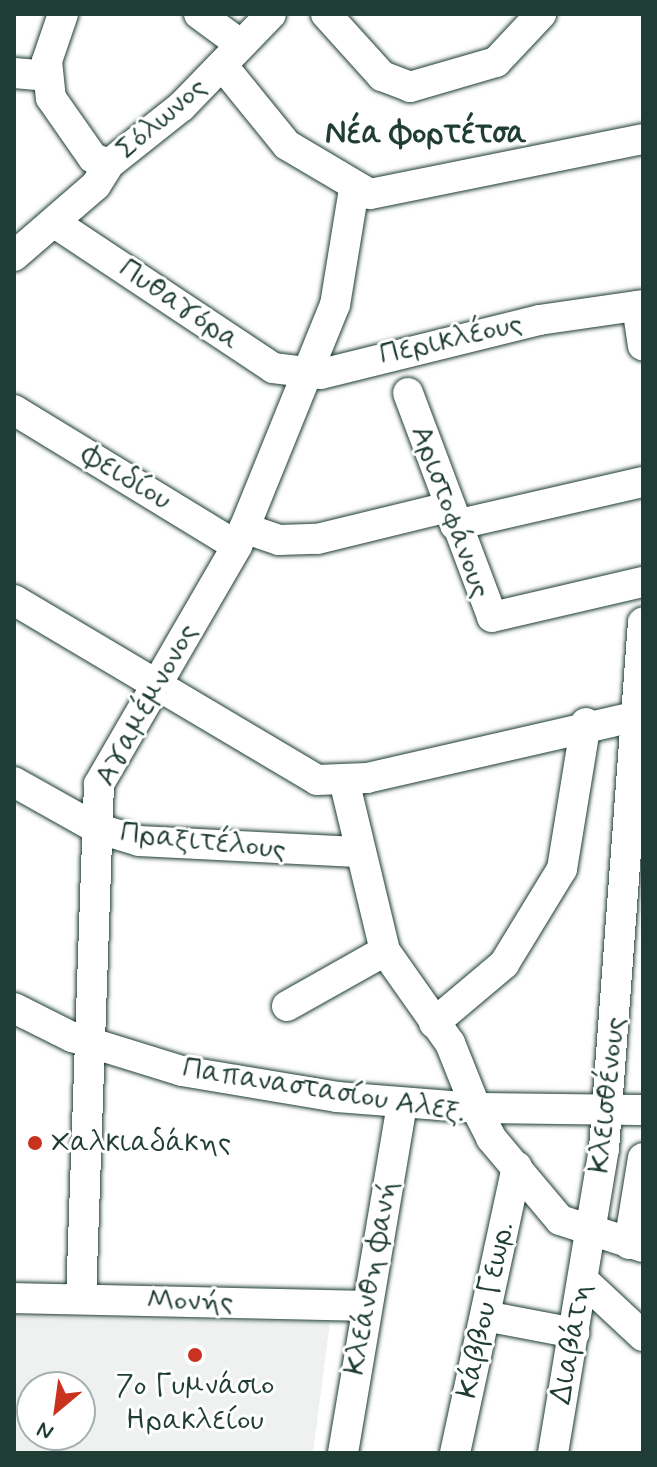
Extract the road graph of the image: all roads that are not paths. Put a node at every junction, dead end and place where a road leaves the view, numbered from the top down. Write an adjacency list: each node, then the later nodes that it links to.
1 (63, 14): 8 (street)
2 (199, 14): 6 (street)
3 (271, 14): 6 (street, Σόλωνος)
4 (541, 14): 5 (street)
5 (340, 18)
6 (231, 54): 10 (street, Σόλωνος); 11 (street)
7 (14, 73): 8 (street)
8 (46, 76): 10 (street, Σόλωνος)
9 (643, 139): 11 (street)
10 (109, 164): 12 (street)
11 (354, 189): 16 (street, Αγαμέμνονος)
12 (55, 223): 13 (street); 16 (street, Πυθαγόρα)
13 (14, 256)
14 (640, 306): 15 (street); 16 (street, Περικλέους)
15 (643, 346)
16 (308, 371): 21 (street, Αγαμέμνονος)
17 (408, 393): 20 (street, Αριστοφάνους)
18 (14, 410): 21 (street, Φειδίου)
19 (643, 482): 20 (street, Φειδίου)
20 (452, 516): 21 (street, Φειδίου); 22 (street, Αριστοφάνους)
21 (241, 537): 26 (street, Αγαμέμνονος)
22 (643, 582)
23 (14, 600): 26 (street)
24 (643, 622): 25 (street, Κλεισθένους)
25 (641, 680): 27 (street, Κλεισθένους)
26 (155, 684): 29 (street); 31 (street, Αγαμέμνονος)
27 (640, 715): 28 (street); 40 (street, Κλεισθένους)
28 (586, 723): 29 (street); 36 (street)
29 (344, 780): 32 (street)
30 (14, 782): 31 (street, Πραξιτέλους)
31 (96, 828): 32 (street, Πραξιτέλους); 37 (street, Αγαμέμνονος)
32 (357, 852): 33 (street)
33 (385, 951): 34 (street); 36 (street)
34 (287, 1006)
35 (23, 1020): 37 (street, Παπαναστασίου Αλεξ.)
36 (434, 1023): 39 (street)
37 (92, 1044): 38 (street, Παπαναστασίου Αλεξ.); 48 (street, Αγαμέμνονος)
38 (402, 1104): 39 (street, Παπαναστασίου Αλεξ.); 49 (street, Κλεάνθη Φανή)
39 (476, 1108): 40 (street); 43 (street, Παπαναστασίου Αλεξ.)
40 (607, 1110): 41 (street); 44 (street, Κλεισθένους)
41 (643, 1110)
42 (643, 1158): 45 (street)
43 (517, 1167): 44 (street, Παπαναστασίου Αλεξ.); 50 (street, Κάββου Γεωρ.)
44 (591, 1234): 45 (street, Παπαναστασίου Αλεξ.); 46 (street, Διαβάτη)
45 (636, 1245)
46 (583, 1280): 51 (street, Διαβάτη); 52 (street)
47 (14, 1298): 48 (street, Μονής)
48 (81, 1299): 49 (street, Μονής)
49 (366, 1306): 53 (street, Κλεάνθη Φανή)
50 (485, 1316): 51 (street); 54 (street, Κάββου Γεωρ.)
51 (574, 1333): 55 (street, Διαβάτη)
52 (643, 1336)
53 (343, 1453)
54 (455, 1453)
55 (553, 1453)

